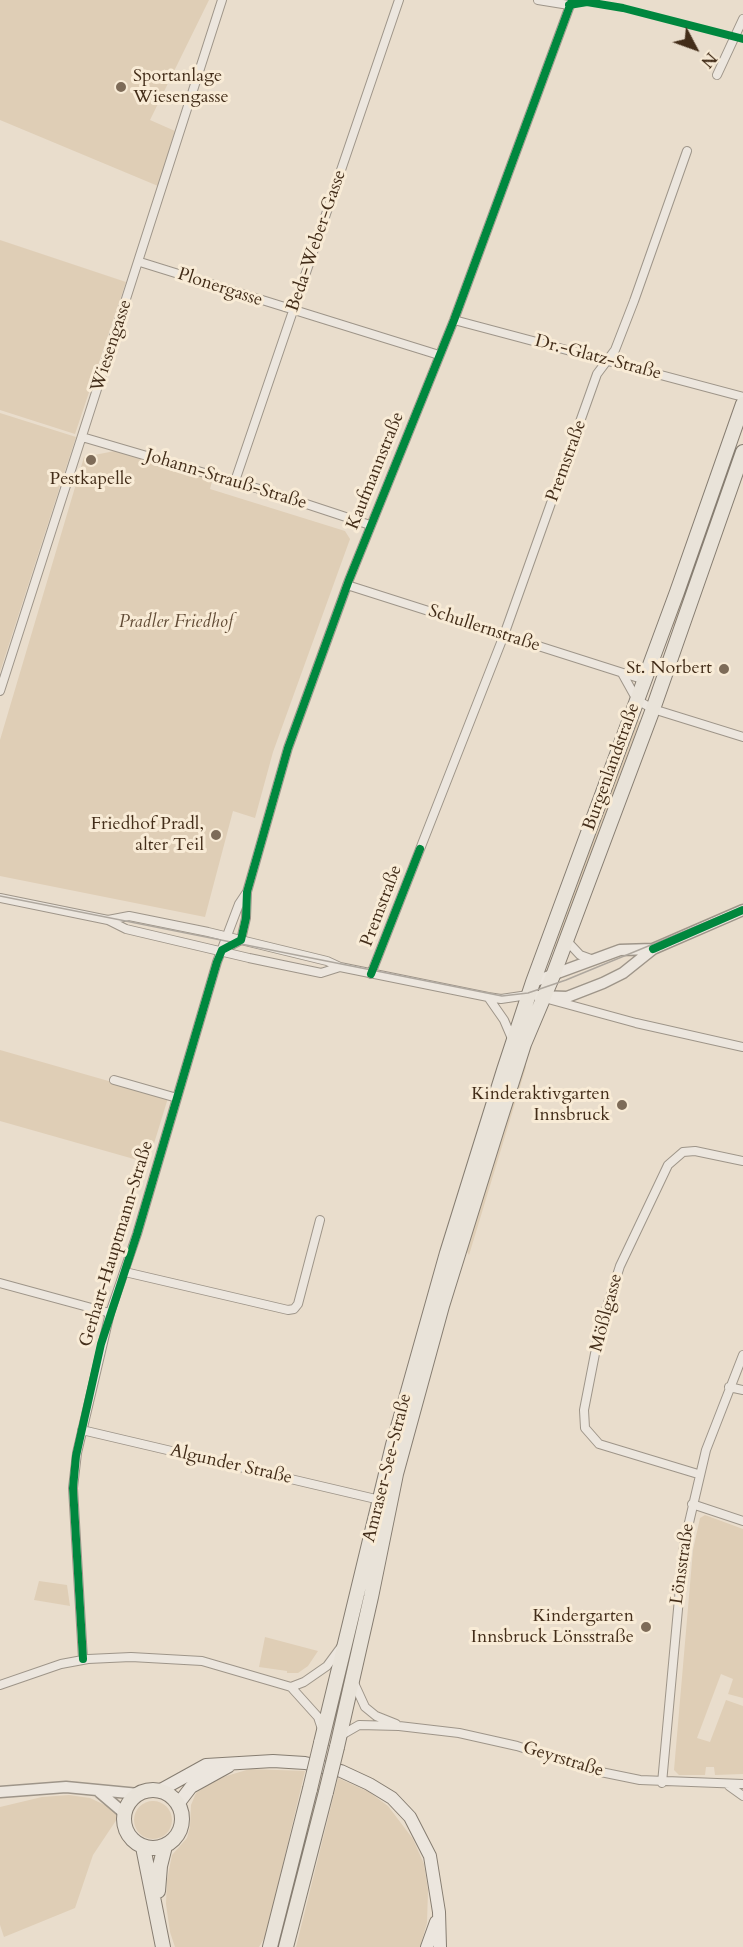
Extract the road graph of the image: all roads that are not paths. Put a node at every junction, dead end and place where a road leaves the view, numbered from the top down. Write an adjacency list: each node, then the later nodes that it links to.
1 (222, 0): 8 (street, Wiesengasse)
2 (399, 0): 9 (street, Beda-Weber-Gasse)
3 (538, 0): 4 (street)
4 (570, 2): 10 (street, Kaufmannstraße)
5 (743, 19): 6 (street)
6 (717, 75)
7 (687, 152): 12 (street, Premstraße)
8 (140, 262): 9 (street, Plonergasse); 15 (street, Wiesengasse)
9 (292, 310): 11 (street, Plonergasse); 17 (street, Beda-Weber-Gasse)
10 (453, 320): 11 (street, Kaufmannstraße); 12 (street, Dr.-Glatz-Straße)
11 (439, 355): 18 (street, Kaufmannstraße)
12 (607, 360): 13 (street, Dr.-Glatz-Straße); 20 (street, Premstraße)
13 (743, 397)
14 (743, 404): 22 (main road, Burgenlandstraße)
15 (82, 437): 17 (street, Johann-Strauß-Straße); 23 (street, Wiesengasse)
16 (743, 452): 25 (main road, Burgenlandstraße)
17 (235, 481): 18 (street, Johann-Strauß-Straße)
18 (370, 525): 19 (street, Kaufmannstraße)
19 (347, 585): 20 (street, Schullernstraße); 27 (street, Kaufmannstraße)
20 (504, 635): 21 (street, Schullernstraße); 39 (street, Premstraße)
21 (622, 673): 22 (street, Schullernstraße); 24 (street)
22 (645, 680): 24 (main road, Burgenlandstraße)
23 (0, 691)
24 (637, 700): 25 (street); 40 (main road, Burgenlandstraße)
25 (653, 709): 26 (street); 33 (main road, Burgenlandstraße)
26 (743, 737)
27 (247, 891): 31 (street, Kaufmannstraße); 32 (street, Kaufmannstraße)
28 (0, 898): 30 (street)
29 (743, 910): 34 (street)
30 (108, 920): 31 (street); 35 (street)
31 (226, 936): 32 (street); 35 (street, Kaufmannstraße)
32 (241, 940): 35 (street); 37 (street)
33 (566, 940): 36 (street); 38 (main road, Burgenlandstraße)
34 (653, 949): 36 (street); 43 (street)
35 (222, 950): 37 (street); 47 (street, Gerhart-Hauptmann-Straße)
36 (591, 959): 38 (street)
37 (340, 967): 39 (street)
38 (554, 973): 40 (street); 43 (main road, Burgenlandstraße)
39 (371, 974): 41 (street)
40 (531, 988): 42 (street); 42 (street); 43 (street); 44 (main road, Amraser-See-Straße)
41 (488, 997): 42 (street); 44 (street)
42 (509, 998)
43 (544, 998): 45 (street); 63 (main road, Amraser-See-Straße)
44 (513, 1042): 58 (main road, Amraser-See-Straße)
45 (743, 1047)
46 (114, 1080): 47 (street)
47 (177, 1098): 50 (street, Gerhart-Hauptmann-Straße)
48 (743, 1161): 57 (street, Mößlgasse)
49 (320, 1220): 50 (street)
50 (125, 1272): 52 (street, Gerhart-Hauptmann-Straße)
51 (0, 1283): 52 (street)
52 (110, 1313): 56 (street, Gerhart-Hauptmann-Straße)
53 (743, 1355): 54 (street, Lönsstraße)
54 (729, 1387): 55 (street); 57 (street, Lönsstraße)
55 (743, 1390)
56 (82, 1430): 58 (street, Algunder Straße); 62 (street, Gerhart-Hauptmann-Straße)
57 (698, 1474): 59 (street, Lönsstraße)
58 (380, 1500): 61 (main road, Amraser-See-Straße)
59 (692, 1504): 60 (street); 70 (street, Lönsstraße)
60 (743, 1521)
61 (347, 1636): 65 (street); 67 (main road, Amraser-See-Straße)
62 (83, 1659): 64 (street); 65 (street)
63 (352, 1680): 66 (street, Geyrstraße); 68 (main road, Amraser-See-Straße)
64 (0, 1685)
65 (291, 1687): 67 (street)
66 (399, 1726): 68 (street, Geyrstraße); 70 (street, Geyrstraße)
67 (322, 1738): 88 (main road, Amraser-See-Straße, bridge)
68 (338, 1742): 86 (main road, Amraser-See-Straße, bridge)
69 (232, 1764): 75 (main road); 80 (main road); 84 (main road)
70 (663, 1783): 72 (street, Geyrstraße)
71 (743, 1784): 72 (street, Geyrstraße)
72 (729, 1786): 78 (street)
73 (94, 1788): 74 (street); 77 (street); 81 (street)
74 (41, 1790): 76 (street); 79 (street)
75 (159, 1791): 77 (main road); 80 (main road)
76 (0, 1792)
77 (139, 1794): 81 (main road)
78 (743, 1796)
79 (0, 1798)
80 (178, 1804): 82 (main road)
81 (124, 1813): 83 (main road)
82 (165, 1846): 83 (main road); 85 (main road)
83 (143, 1847): 85 (main road)
84 (439, 1912): 89 (main road); 90 (main road)
85 (157, 1920): 87 (main road)
86 (288, 1944)
87 (163, 1947)
88 (270, 1947)
89 (427, 1947)
90 (440, 1947)

